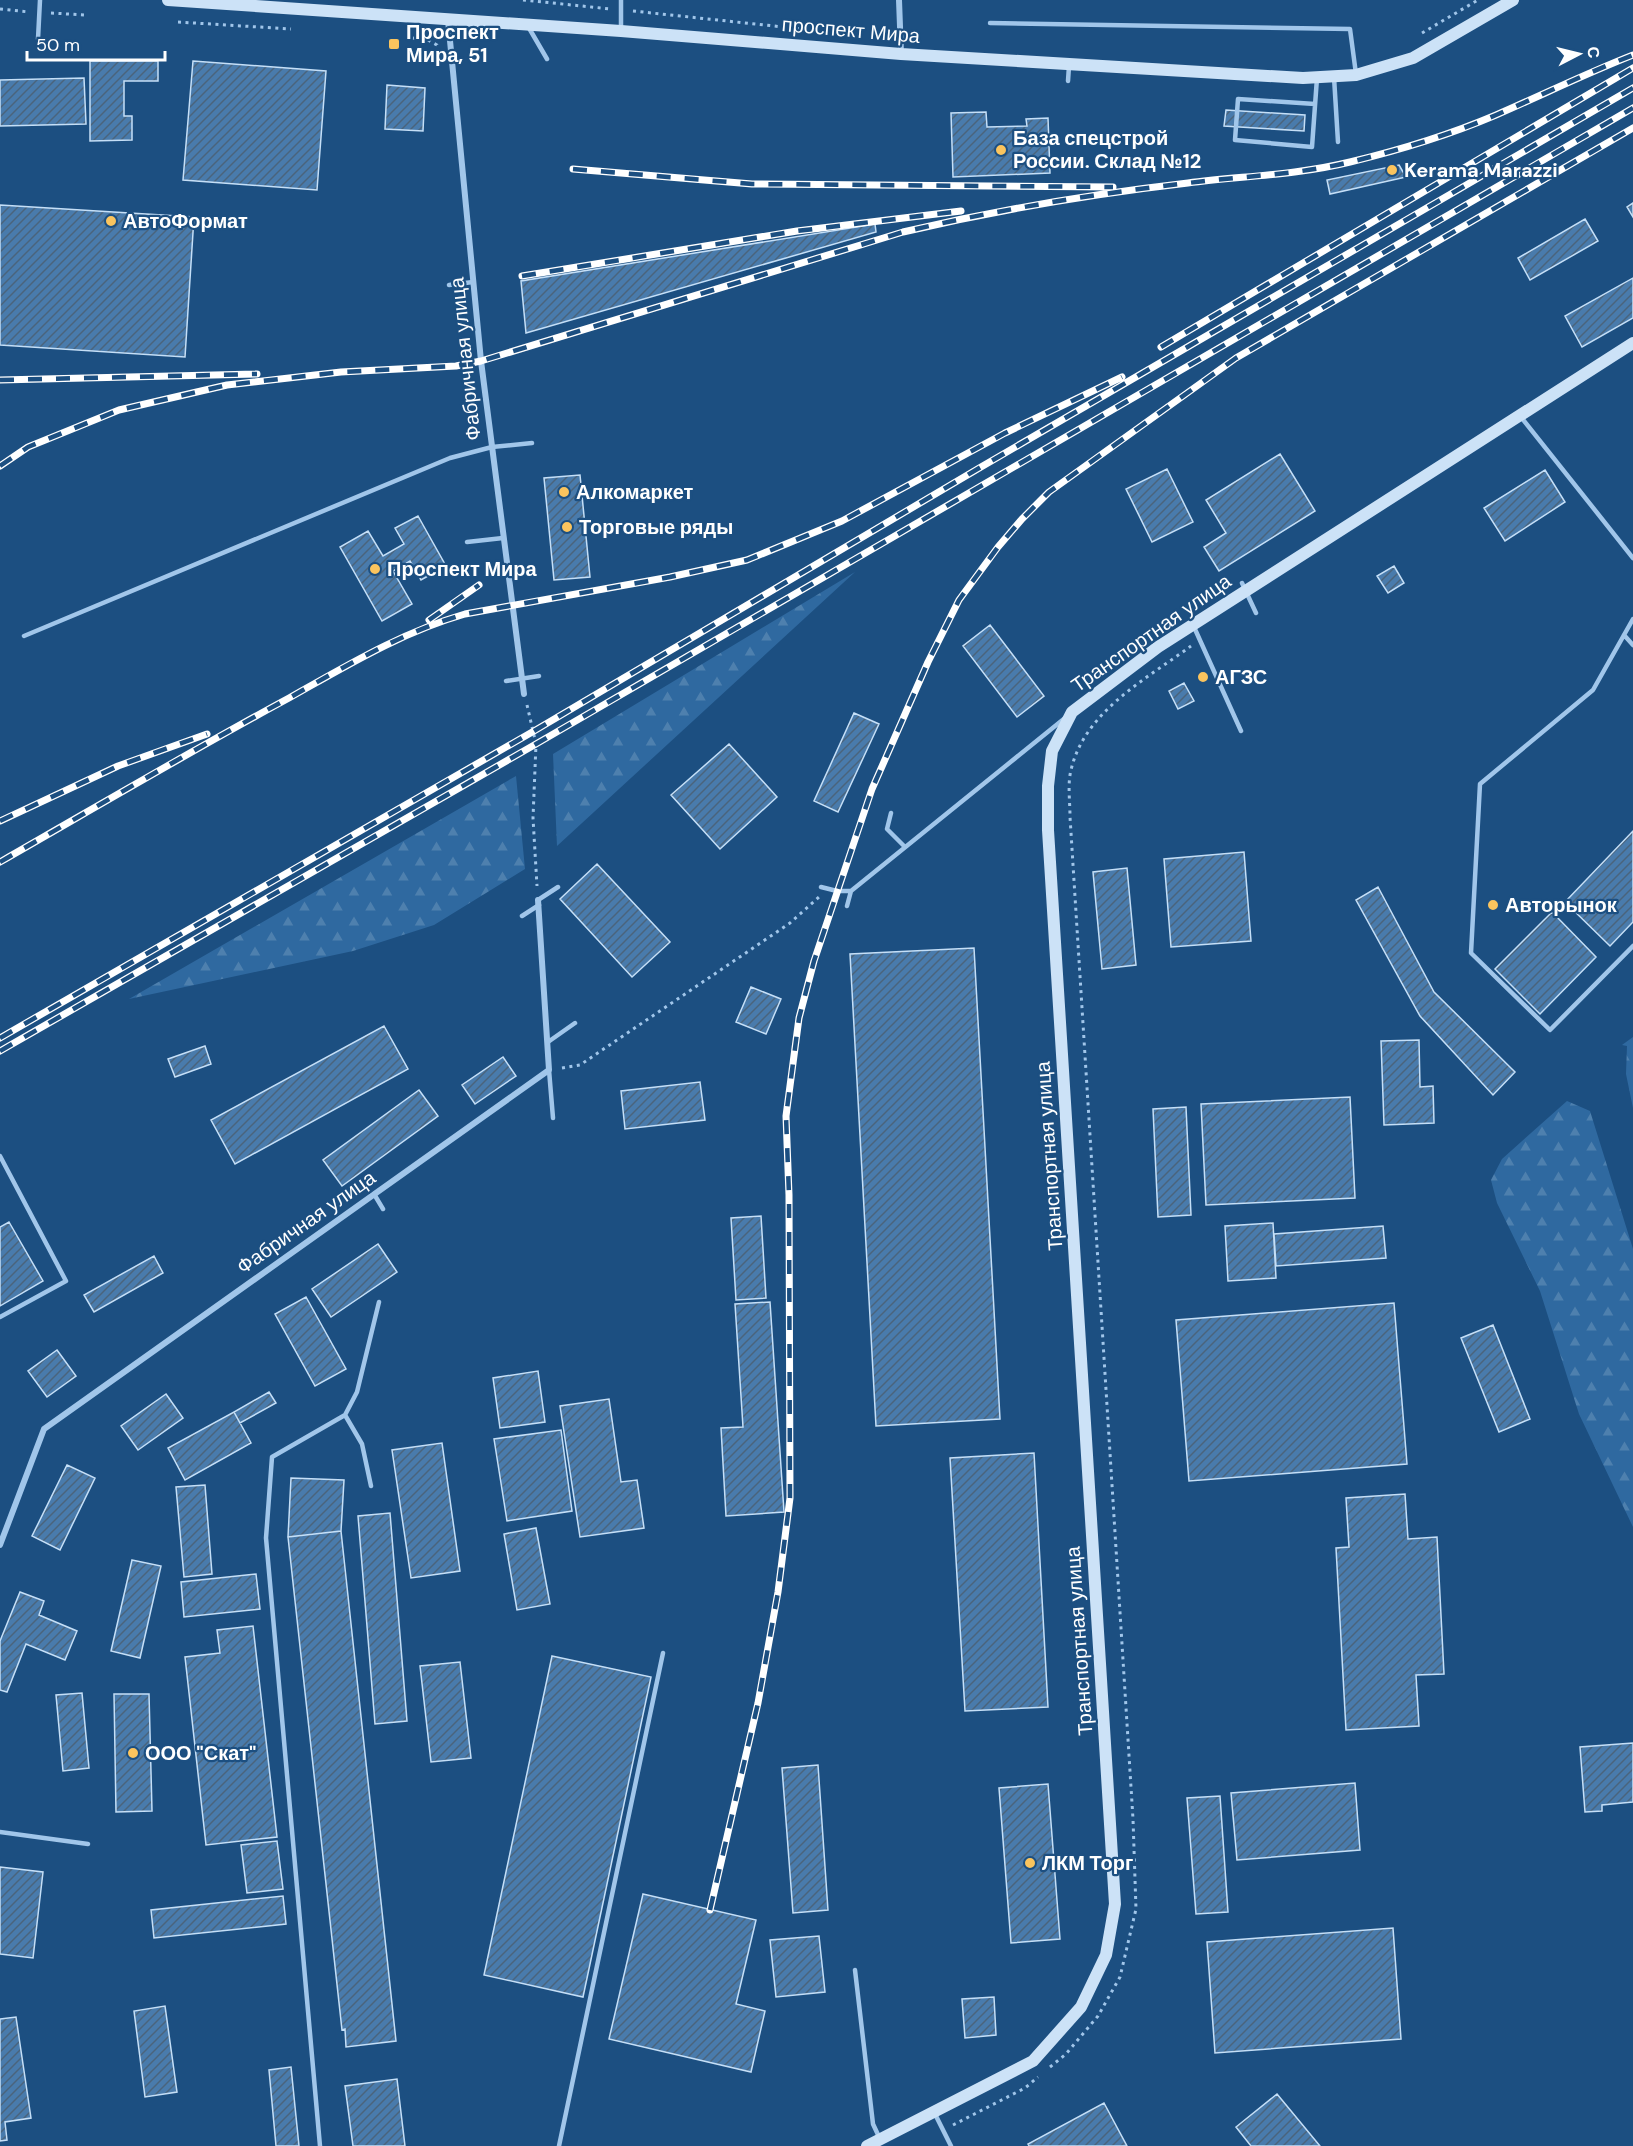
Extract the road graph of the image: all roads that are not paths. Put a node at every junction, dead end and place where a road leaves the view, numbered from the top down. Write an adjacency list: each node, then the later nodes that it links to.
1 (40, 0): 11 (lane)
2 (168, 0): 6 (street, проспект Мира)
3 (621, 0): 10 (lane)
4 (899, 0): 12 (street)
5 (1514, 0): 15 (street, проспект Мира)
6 (288, 4): 7 (street, проспект Мира)
7 (448, 20): 9 (street, проспект Мира); 21 (street, Фабричная улица)
8 (990, 23): 15 (lane)
9 (527, 25): 10 (street, проспект Мира); 13 (lane)
10 (621, 31): 12 (street, проспект Мира)
11 (38, 39)
12 (901, 54): 14 (street, проспект Мира)
13 (547, 59)
14 (1070, 64): 17 (street, проспект Мира); 18 (lane)
15 (1356, 75): 16 (street, проспект Мира)
16 (1334, 77): 17 (street, проспект Мира); 20 (lane)
17 (1317, 78): 19 (lane)
18 (1068, 81)
19 (1316, 104): 19 (lane)
20 (1338, 142)
21 (473, 282): 22 (lane); 26 (street, Фабричная улица)
22 (449, 285)
23 (1633, 343): 24 (street, Транспортная улица)
24 (1520, 415): 29 (lane); 30 (street, Транспортная улица)
25 (532, 443): 26 (lane)
26 (492, 447): 27 (street, Фабричная улица); 35 (lane)
27 (503, 538): 28 (lane); 38 (street, Фабричная улица)
28 (467, 542)
29 (1633, 558)
30 (1244, 587): 31 (lane); 33 (street, Транспортная улица)
31 (1256, 613)
32 (1633, 619): 34 (lane)
33 (1193, 625): 41 (street, Транспортная улица); 42 (lane)
34 (1624, 635): 36 (lane); 51 (lane)
35 (24, 636)
36 (1633, 645)
37 (539, 676): 38 (lane)
38 (522, 678): 39 (lane); 40 (street, Фабричная улица)
39 (506, 681)
40 (524, 694)
41 (1072, 712): 44 (lane); 68 (street, Транспортная улица)
42 (1241, 731)
43 (891, 813): 44 (lane)
44 (905, 847): 47 (lane)
45 (558, 887): 48 (lane)
46 (823, 887): 47 (lane)
47 (851, 891): 49 (lane)
48 (538, 902): 50 (lane); 53 (street)
49 (847, 906)
50 (522, 916)
51 (1633, 946)
52 (576, 1023): 53 (lane)
53 (548, 1042): 54 (street)
54 (549, 1070): 55 (lane); 57 (street, Фабричная улица)
55 (553, 1118)
56 (0, 1156): 60 (lane)
57 (374, 1194): 58 (lane); 63 (street, Фабричная улица)
58 (383, 1209)
59 (379, 1302): 61 (lane)
60 (0, 1317)
61 (345, 1415): 62 (lane); 70 (lane)
62 (371, 1486)
63 (1, 1541)
64 (663, 1653): 71 (lane)
65 (0, 1832): 66 (lane)
66 (88, 1844)
67 (855, 1970): 69 (lane)
68 (934, 2112): 69 (street, Транспортная улица); 73 (lane)
69 (880, 2139): 72 (street, Транспортная улица)
70 (320, 2146)
71 (559, 2146)
72 (867, 2146)
73 (951, 2146)

